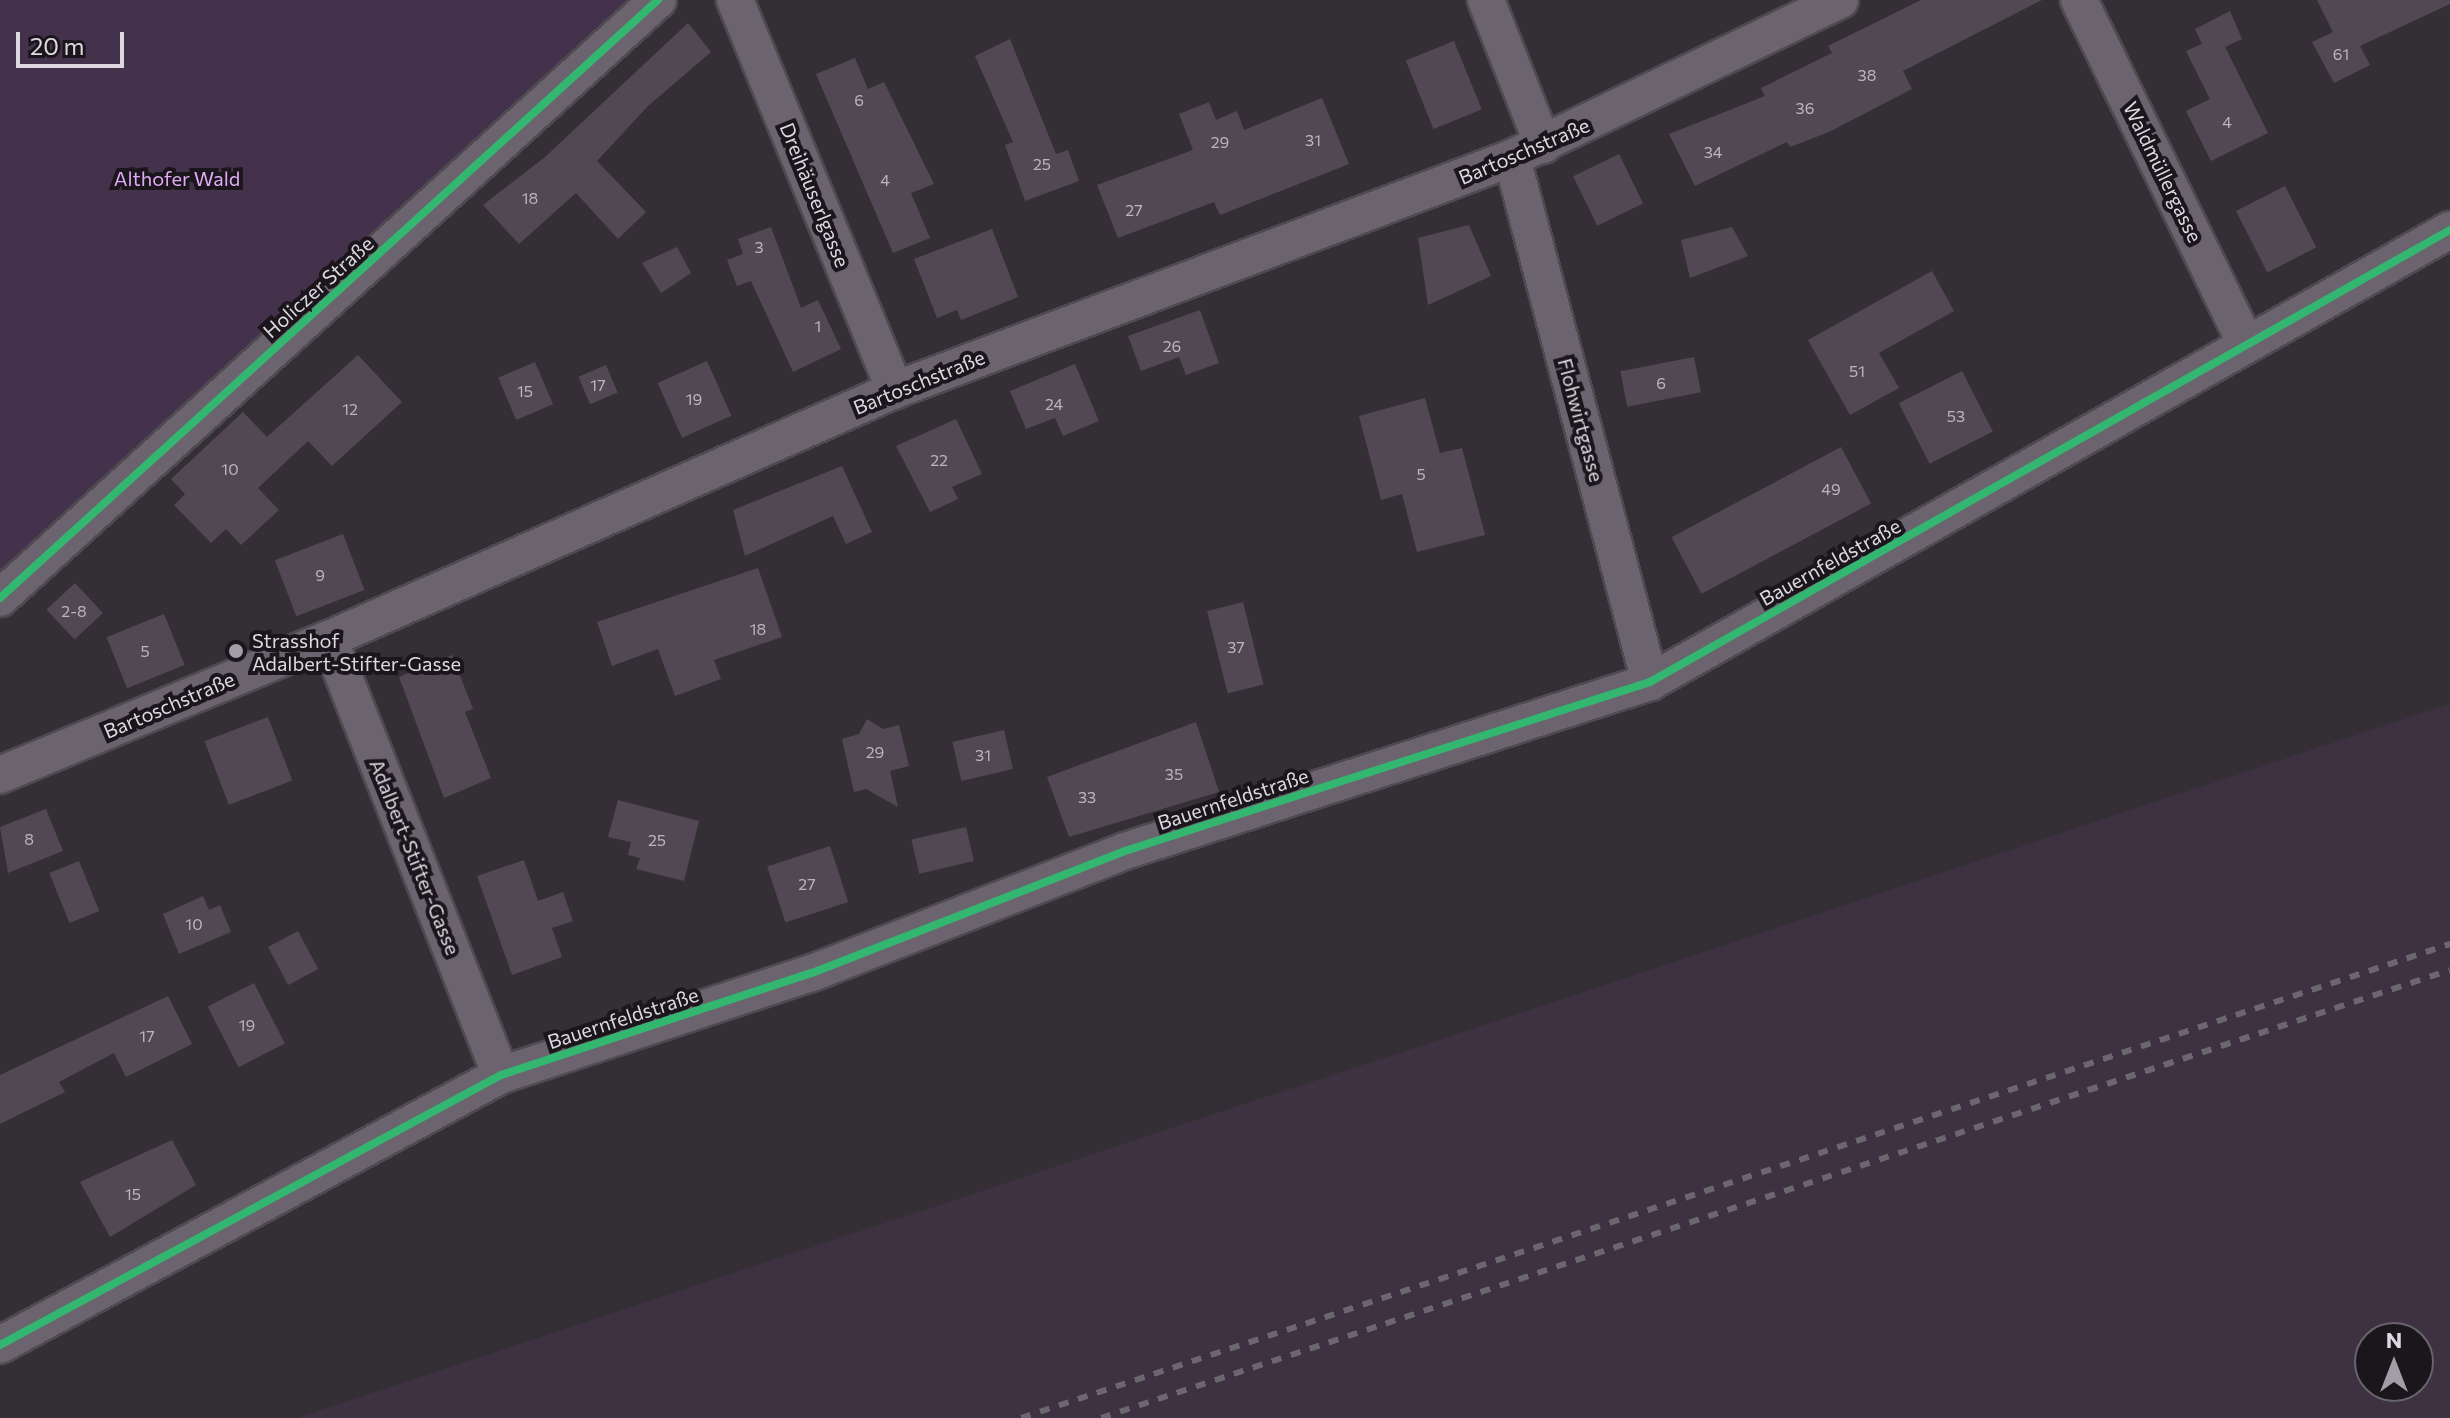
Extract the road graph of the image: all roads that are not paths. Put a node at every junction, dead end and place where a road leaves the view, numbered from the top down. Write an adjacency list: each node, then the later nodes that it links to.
1 (658, 0): 10 (street, Holiczer Straße)
2 (735, 0): 9 (street, Dreihäuserlgasse)
3 (1486, 0): 6 (street, Flohwirtgasse)
4 (1840, 0): 6 (street, Bartoschstraße)
5 (2079, 0): 8 (street, Waldmüllergasse)
6 (1527, 151): 9 (street, Bartoschstraße); 12 (street, Flohwirtgasse)
7 (2450, 230): 8 (street, Bauernfeldstraße)
8 (2246, 344): 12 (street, Bauernfeldstraße)
9 (895, 390): 11 (street, Bartoschstraße)
10 (0, 598)
11 (329, 639): 13 (street, Bartoschstraße); 14 (street, Adalbert-Stifter-Gasse)
12 (1650, 682): 14 (street, Bauernfeldstraße)
13 (0, 775)
14 (501, 1075): 15 (street, Bauernfeldstraße)
15 (0, 1345)

